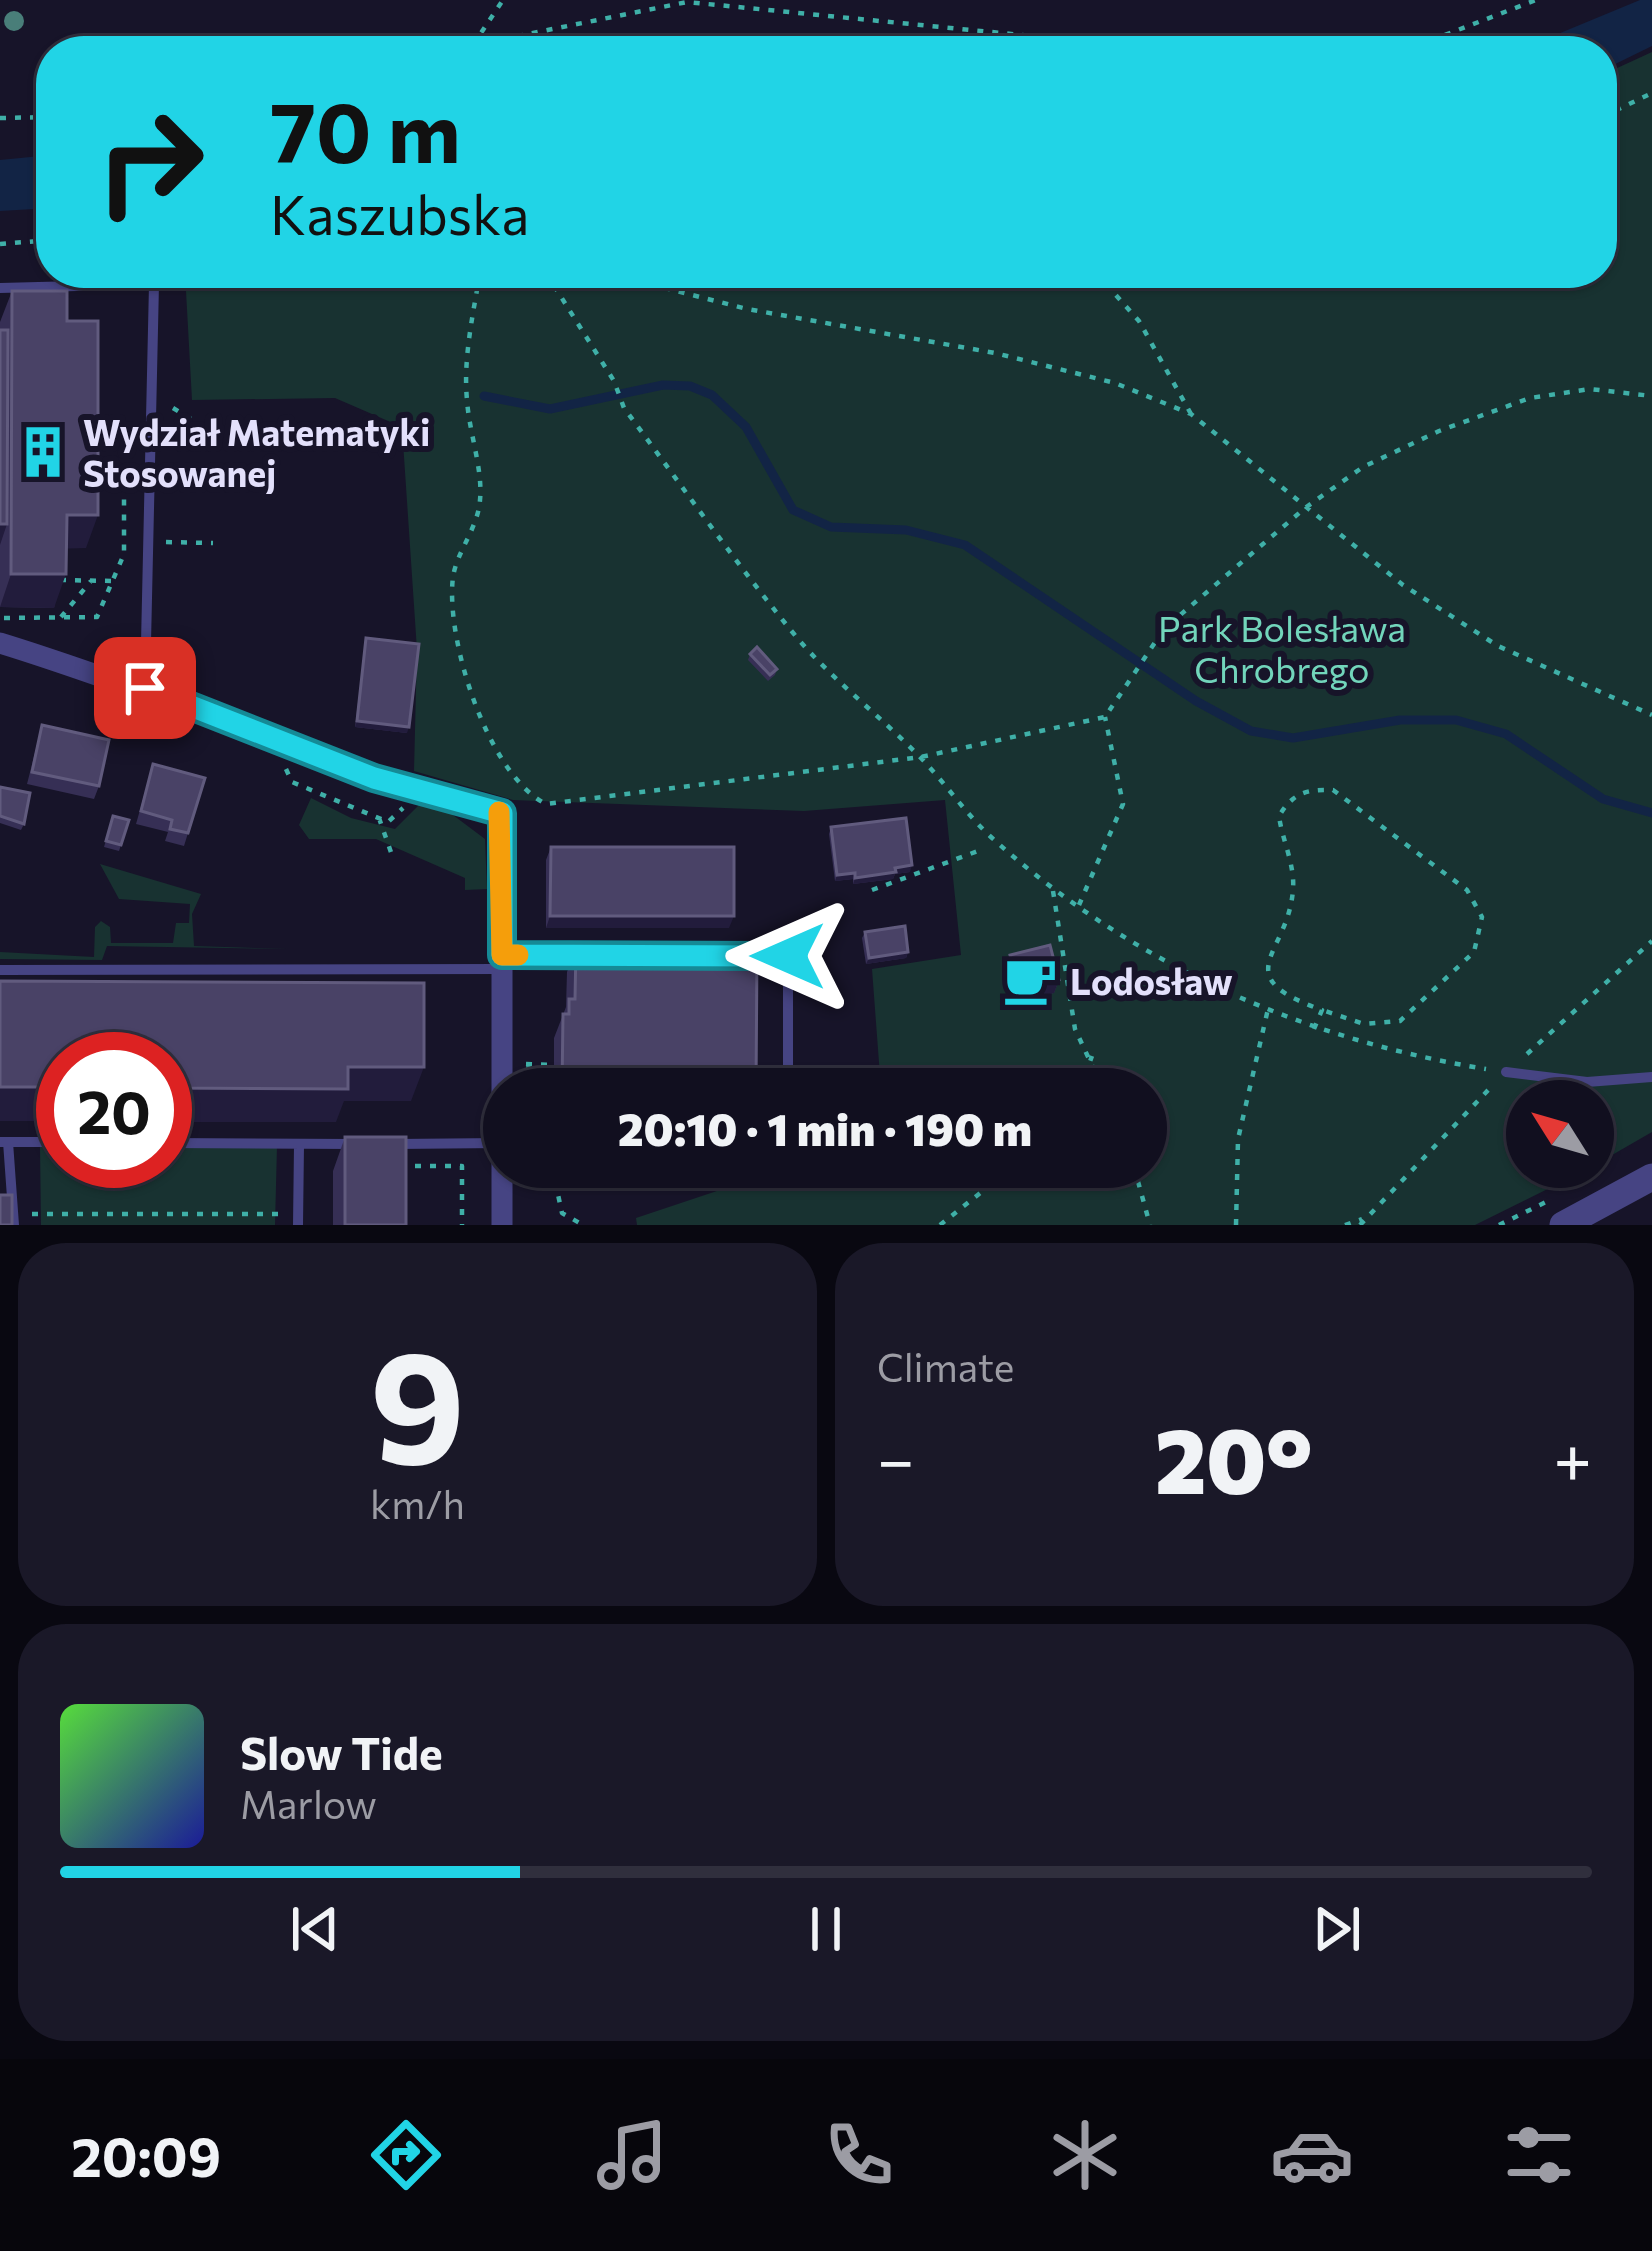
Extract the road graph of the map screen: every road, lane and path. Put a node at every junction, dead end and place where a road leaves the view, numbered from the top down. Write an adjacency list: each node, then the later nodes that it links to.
1 (503, 0): 3 (path)
2 (1536, 0): 6 (path)
3 (480, 36)
4 (529, 36): 5 (path)
5 (1032, 36)
6 (1442, 36)
7 (1652, 93): 8 (path)
8 (1617, 110)
9 (36, 117): 10 (path)
10 (0, 118)
11 (36, 241): 12 (path)
12 (0, 244)
13 (36, 287): 14 (lane)
14 (0, 288)
15 (154, 288): 20 (lane)
16 (478, 288): 37 (path)
17 (555, 288): 37 (path)
18 (665, 288): 22 (path)
19 (1109, 288): 22 (path)
20 (151, 394): 23 (path); 34 (lane)
21 (1652, 396): 25 (path)
22 (1190, 414): 25 (path)
23 (214, 433)
24 (135, 458): 30 (path)
25 (1305, 508): 35 (path); 36 (path)
26 (166, 542): 27 (path)
27 (213, 543)
28 (54, 580): 29 (path)
29 (91, 581): 30 (path); 31 (path)
30 (112, 581): 31 (path)
31 (61, 617): 32 (path)
32 (0, 618)
33 (0, 643): 34 (street)
34 (145, 688): 48 (street)
35 (1652, 716)
36 (1105, 717): 37 (path); 45 (path)
37 (921, 758): 44 (path)
38 (286, 768): 40 (path)
39 (410, 802): 40 (path)
40 (380, 818): 42 (path)
41 (978, 851): 43 (path)
42 (393, 858)
43 (872, 890)
44 (1053, 891): 45 (path); 53 (path)
45 (1079, 905): 50 (path)
46 (605, 956): 48 (lane)
47 (737, 956): 57 (lane)
48 (502, 962): 49 (lane); 55 (street)
49 (0, 970)
50 (1268, 1010): 52 (path); 83 (path)
51 (1322, 1010): 51 (path); 52 (path)
52 (1315, 1029): 60 (path)
53 (1092, 1056): 58 (path); 59 (path)
54 (528, 1064): 56 (path)
55 (501, 1068)
56 (529, 1068)
57 (788, 1068)
58 (1088, 1068)
59 (1096, 1068)
60 (1506, 1072): 61 (lane)
61 (1652, 1077)
62 (4, 1142): 63 (lane); 75 (lane)
63 (36, 1142)
64 (483, 1142): 66 (lane)
65 (192, 1143): 66 (lane)
66 (299, 1144): 76 (lane)
67 (392, 1166): 77 (path)
68 (1652, 1177): 85 (street)
69 (502, 1188): 78 (street)
70 (557, 1188): 73 (path)
71 (987, 1188): 81 (path)
72 (1140, 1188): 82 (path)
73 (562, 1213): 79 (path); 80 (path)
74 (1366, 1218): 84 (path)
75 (14, 1219): 76 (path)
76 (298, 1219)
77 (462, 1225)
78 (502, 1225)
79 (563, 1225)
80 (584, 1225)
81 (940, 1225)
82 (1150, 1225)
83 (1236, 1225)
84 (1345, 1225)
85 (1563, 1225)

